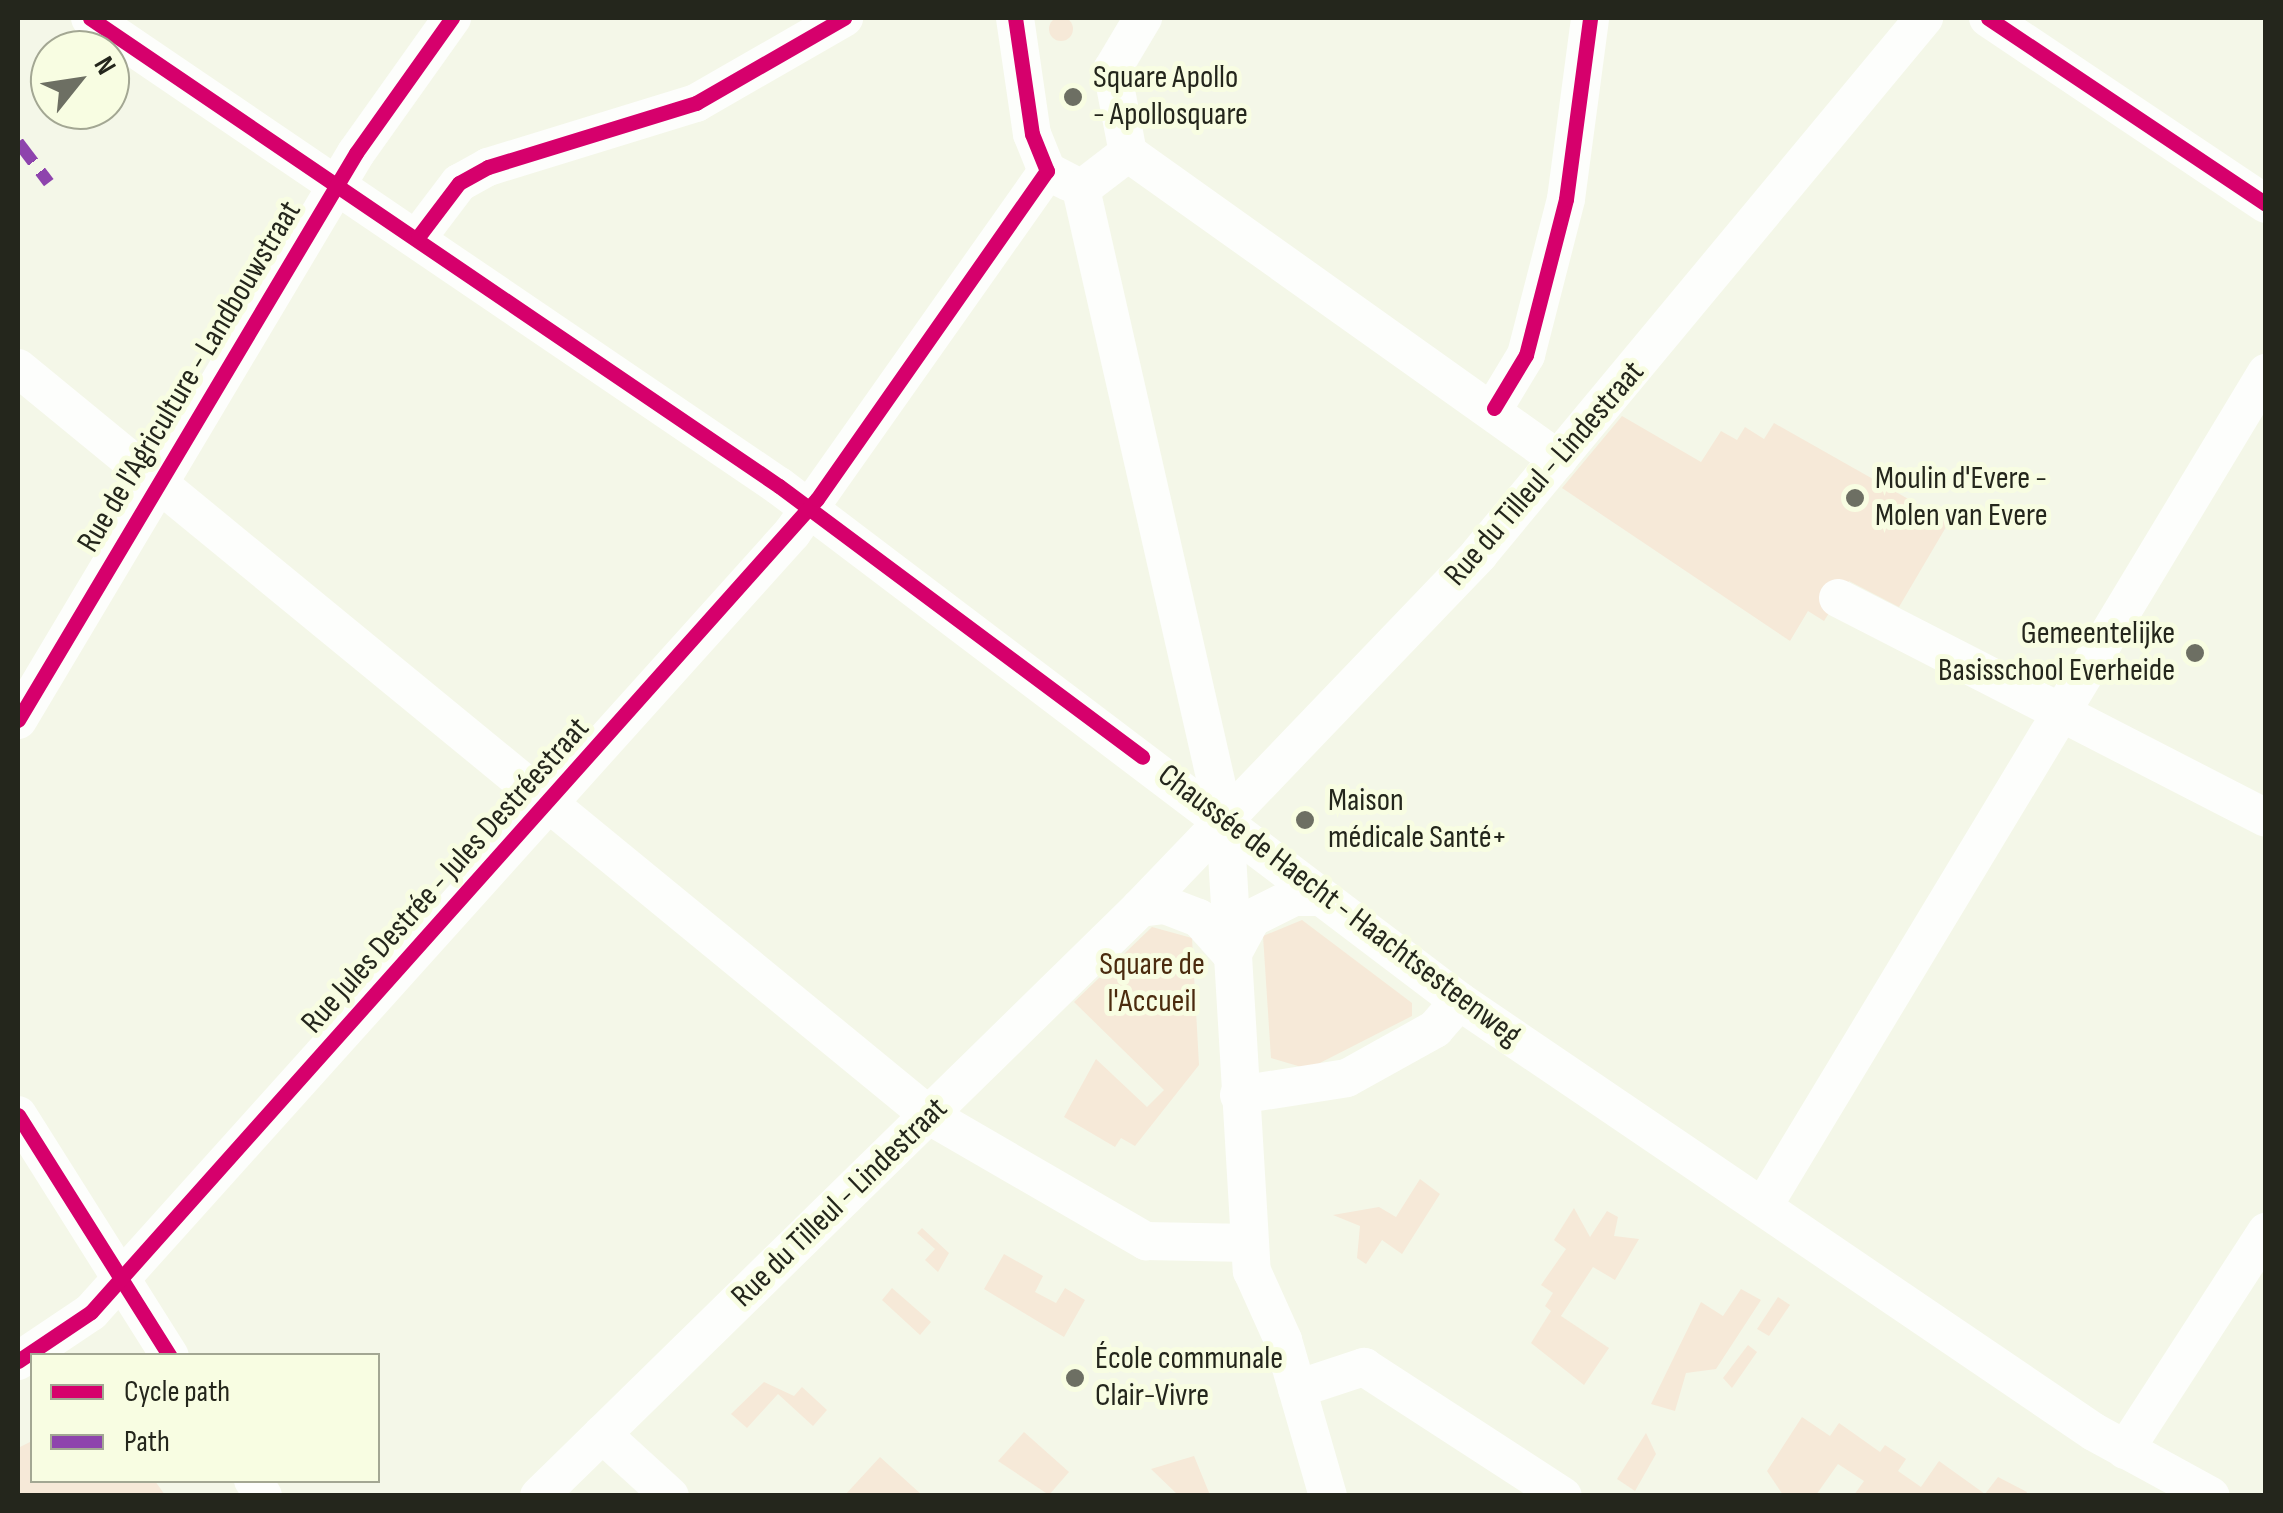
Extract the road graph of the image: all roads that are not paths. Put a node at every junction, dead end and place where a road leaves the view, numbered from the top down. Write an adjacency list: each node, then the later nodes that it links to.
1 (90, 18): 11 (street, Chaussée de Haecht - Haachtsesteenweg)
2 (452, 18): 11 (street, Rue de l'Agriculture - Landbouwstraat)
3 (844, 18): 14 (street)
4 (1015, 18): 10 (street)
5 (1142, 18): 9 (street)
6 (1590, 18): 17 (street)
7 (1924, 18): 18 (street, Rue du Tilleul - Lindestraat)
8 (1988, 18): 13 (street)
9 (1128, 153): 12 (street); 17 (street)
10 (1048, 171): 12 (street); 20 (street, Rue Jules Destrée - Jules Destréestraat)
11 (338, 182): 14 (street, Chaussée de Haecht - Haachtsesteenweg); 19 (street, Rue de l'Agriculture - Landbouwstraat)
12 (1081, 189): 22 (street)
13 (2266, 204)
14 (418, 237): 20 (street, Chaussée de Haecht - Haachtsesteenweg)
15 (18, 368): 19 (street)
16 (2266, 373): 23 (street)
17 (1494, 408): 18 (street)
18 (1558, 459): 28 (street, Rue du Tilleul - Lindestraat)
19 (158, 484): 24 (street, Rue de l'Agriculture - Landbouwstraat); 26 (street)
20 (810, 510): 25 (street, Chaussée de Haecht - Haachtsesteenweg); 26 (street, Rue Jules Destrée - Jules Destréestraat)
21 (1838, 598): 23 (street)
22 (1198, 714): 25 (street); 28 (street)
23 (2059, 717): 27 (street); 36 (street)
24 (18, 720)
25 (1142, 757): 28 (street, Chaussée de Haecht - Haachtsesteenweg)
26 (547, 804): 35 (street); 39 (street, Rue Jules Destrée - Jules Destréestraat)
27 (2266, 818)
28 (1225, 821): 29 (street, Chaussée de Haecht - Haachtsesteenweg); 30 (street, Rue du Tilleul - Lindestraat); 31 (street)
29 (1319, 897): 31 (street); 32 (street, Chaussée de Haecht - Haachtsesteenweg)
30 (1140, 908): 31 (street); 35 (street, Rue du Tilleul - Lindestraat)
31 (1232, 955): 33 (street)
32 (1459, 1001): 33 (street); 36 (street, Chaussée de Haecht - Haachtsesteenweg)
33 (1238, 1095): 38 (street)
34 (18, 1116): 39 (street)
35 (930, 1116): 38 (street); 43 (street, Rue du Tilleul - Lindestraat)
36 (1764, 1206): 44 (street, Chaussée de Haecht - Haachtsesteenweg)
37 (2266, 1232): 44 (street)
38 (1249, 1243): 42 (street)
39 (122, 1278): 40 (street); 41 (street, Rue Jules Destrée - Jules Destréestraat)
40 (168, 1353)
41 (18, 1361)
42 (1297, 1390): 47 (street); 48 (street)
43 (602, 1434): 45 (street, Rue du Tilleul - Lindestraat); 46 (street)
44 (2125, 1450): 49 (street, Chaussée de Haecht - Haachtsesteenweg)
45 (539, 1496)
46 (670, 1496)
47 (1328, 1496)
48 (1563, 1496)
49 (2211, 1496)

